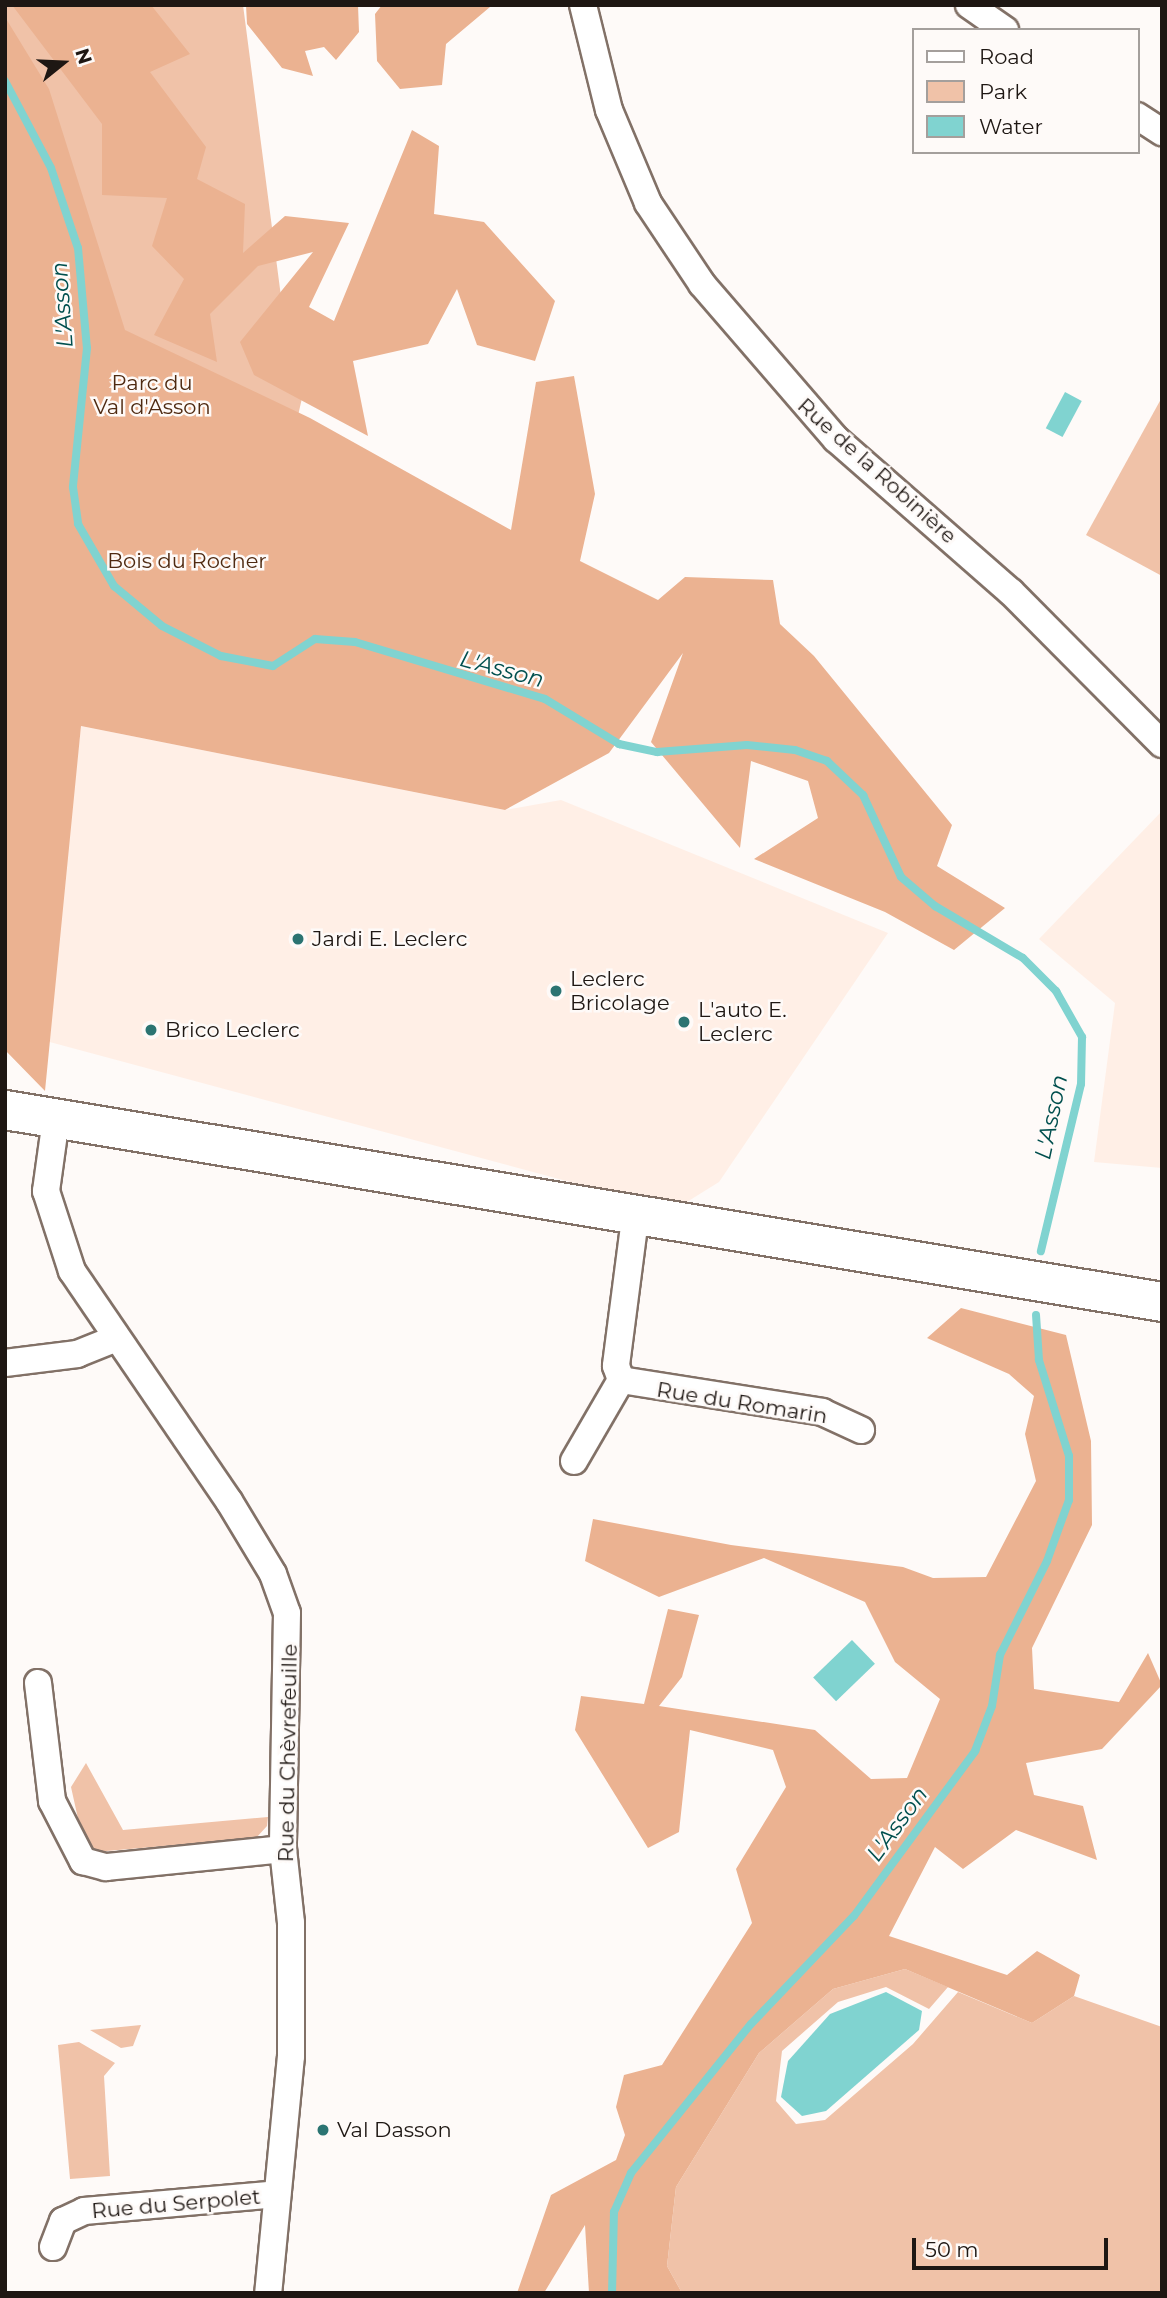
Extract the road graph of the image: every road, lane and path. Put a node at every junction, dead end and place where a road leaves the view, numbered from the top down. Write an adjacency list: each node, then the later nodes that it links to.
1 (583, 5): 6 (street, Rue de la Robinière)
2 (969, 5): 3 (street)
3 (1002, 28)
4 (1139, 117): 5 (street)
5 (1162, 132)
6 (1162, 744)
7 (5, 1110): 8 (main road)
8 (56, 1119): 9 (main road); 11 (street, Rue du Chèvrefeuille)
9 (636, 1211): 10 (main road); 13 (street)
10 (1162, 1302)
11 (119, 1341): 12 (street); 17 (street, Rue du Chèvrefeuille)
12 (5, 1363)
13 (621, 1380): 14 (street, Rue du Romarin); 15 (street)
14 (861, 1430)
15 (574, 1461)
16 (38, 1684): 17 (street)
17 (283, 1849): 18 (street, Rue du Chèvrefeuille)
18 (277, 2194): 19 (street, Rue du Serpolet); 20 (street, Rue du Chèvrefeuille)
19 (53, 2247)
20 (268, 2293)

